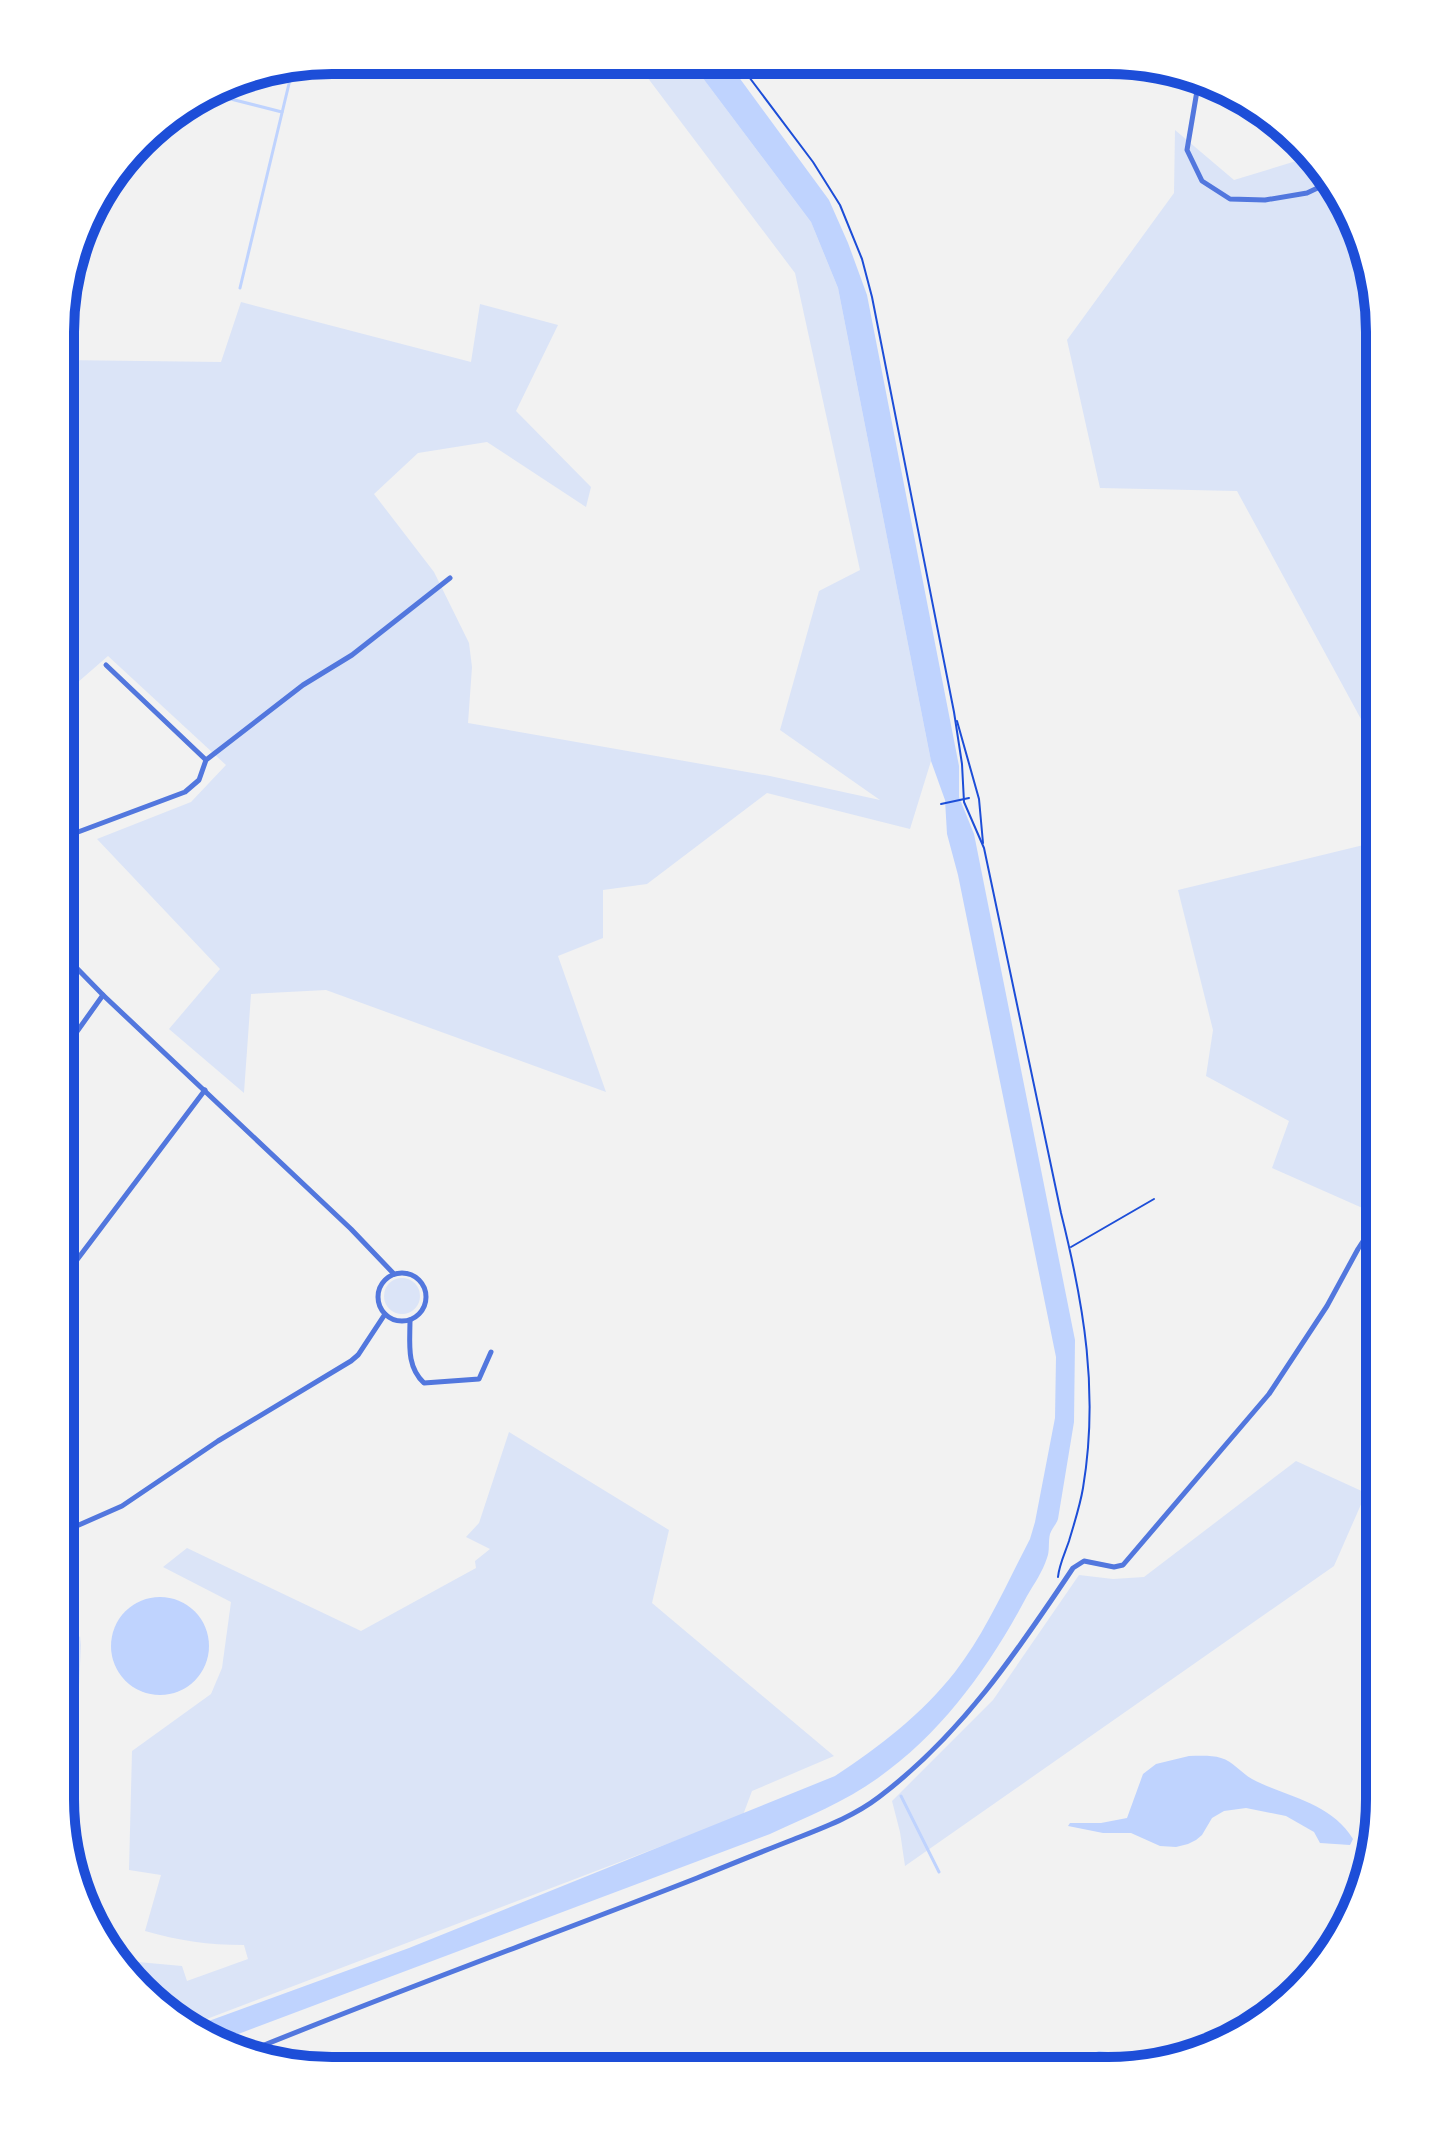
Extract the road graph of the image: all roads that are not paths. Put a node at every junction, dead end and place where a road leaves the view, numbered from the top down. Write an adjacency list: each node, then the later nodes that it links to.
1 (1197, 91): 2 (street)
2 (1320, 187)
3 (450, 578): 5 (street)
4 (106, 665): 5 (street)
5 (206, 760): 6 (street)
6 (74, 834)
7 (74, 965): 8 (street)
8 (103, 995): 9 (street); 10 (street)
9 (74, 1036)
10 (205, 1090): 12 (street); 13 (street)
11 (1365, 1238): 18 (street)
12 (74, 1264)
13 (394, 1274): 14 (street); 15 (street)
14 (385, 1314): 15 (street); 17 (street)
15 (410, 1320): 16 (street)
16 (491, 1352)
17 (74, 1527)
18 (261, 2046)

